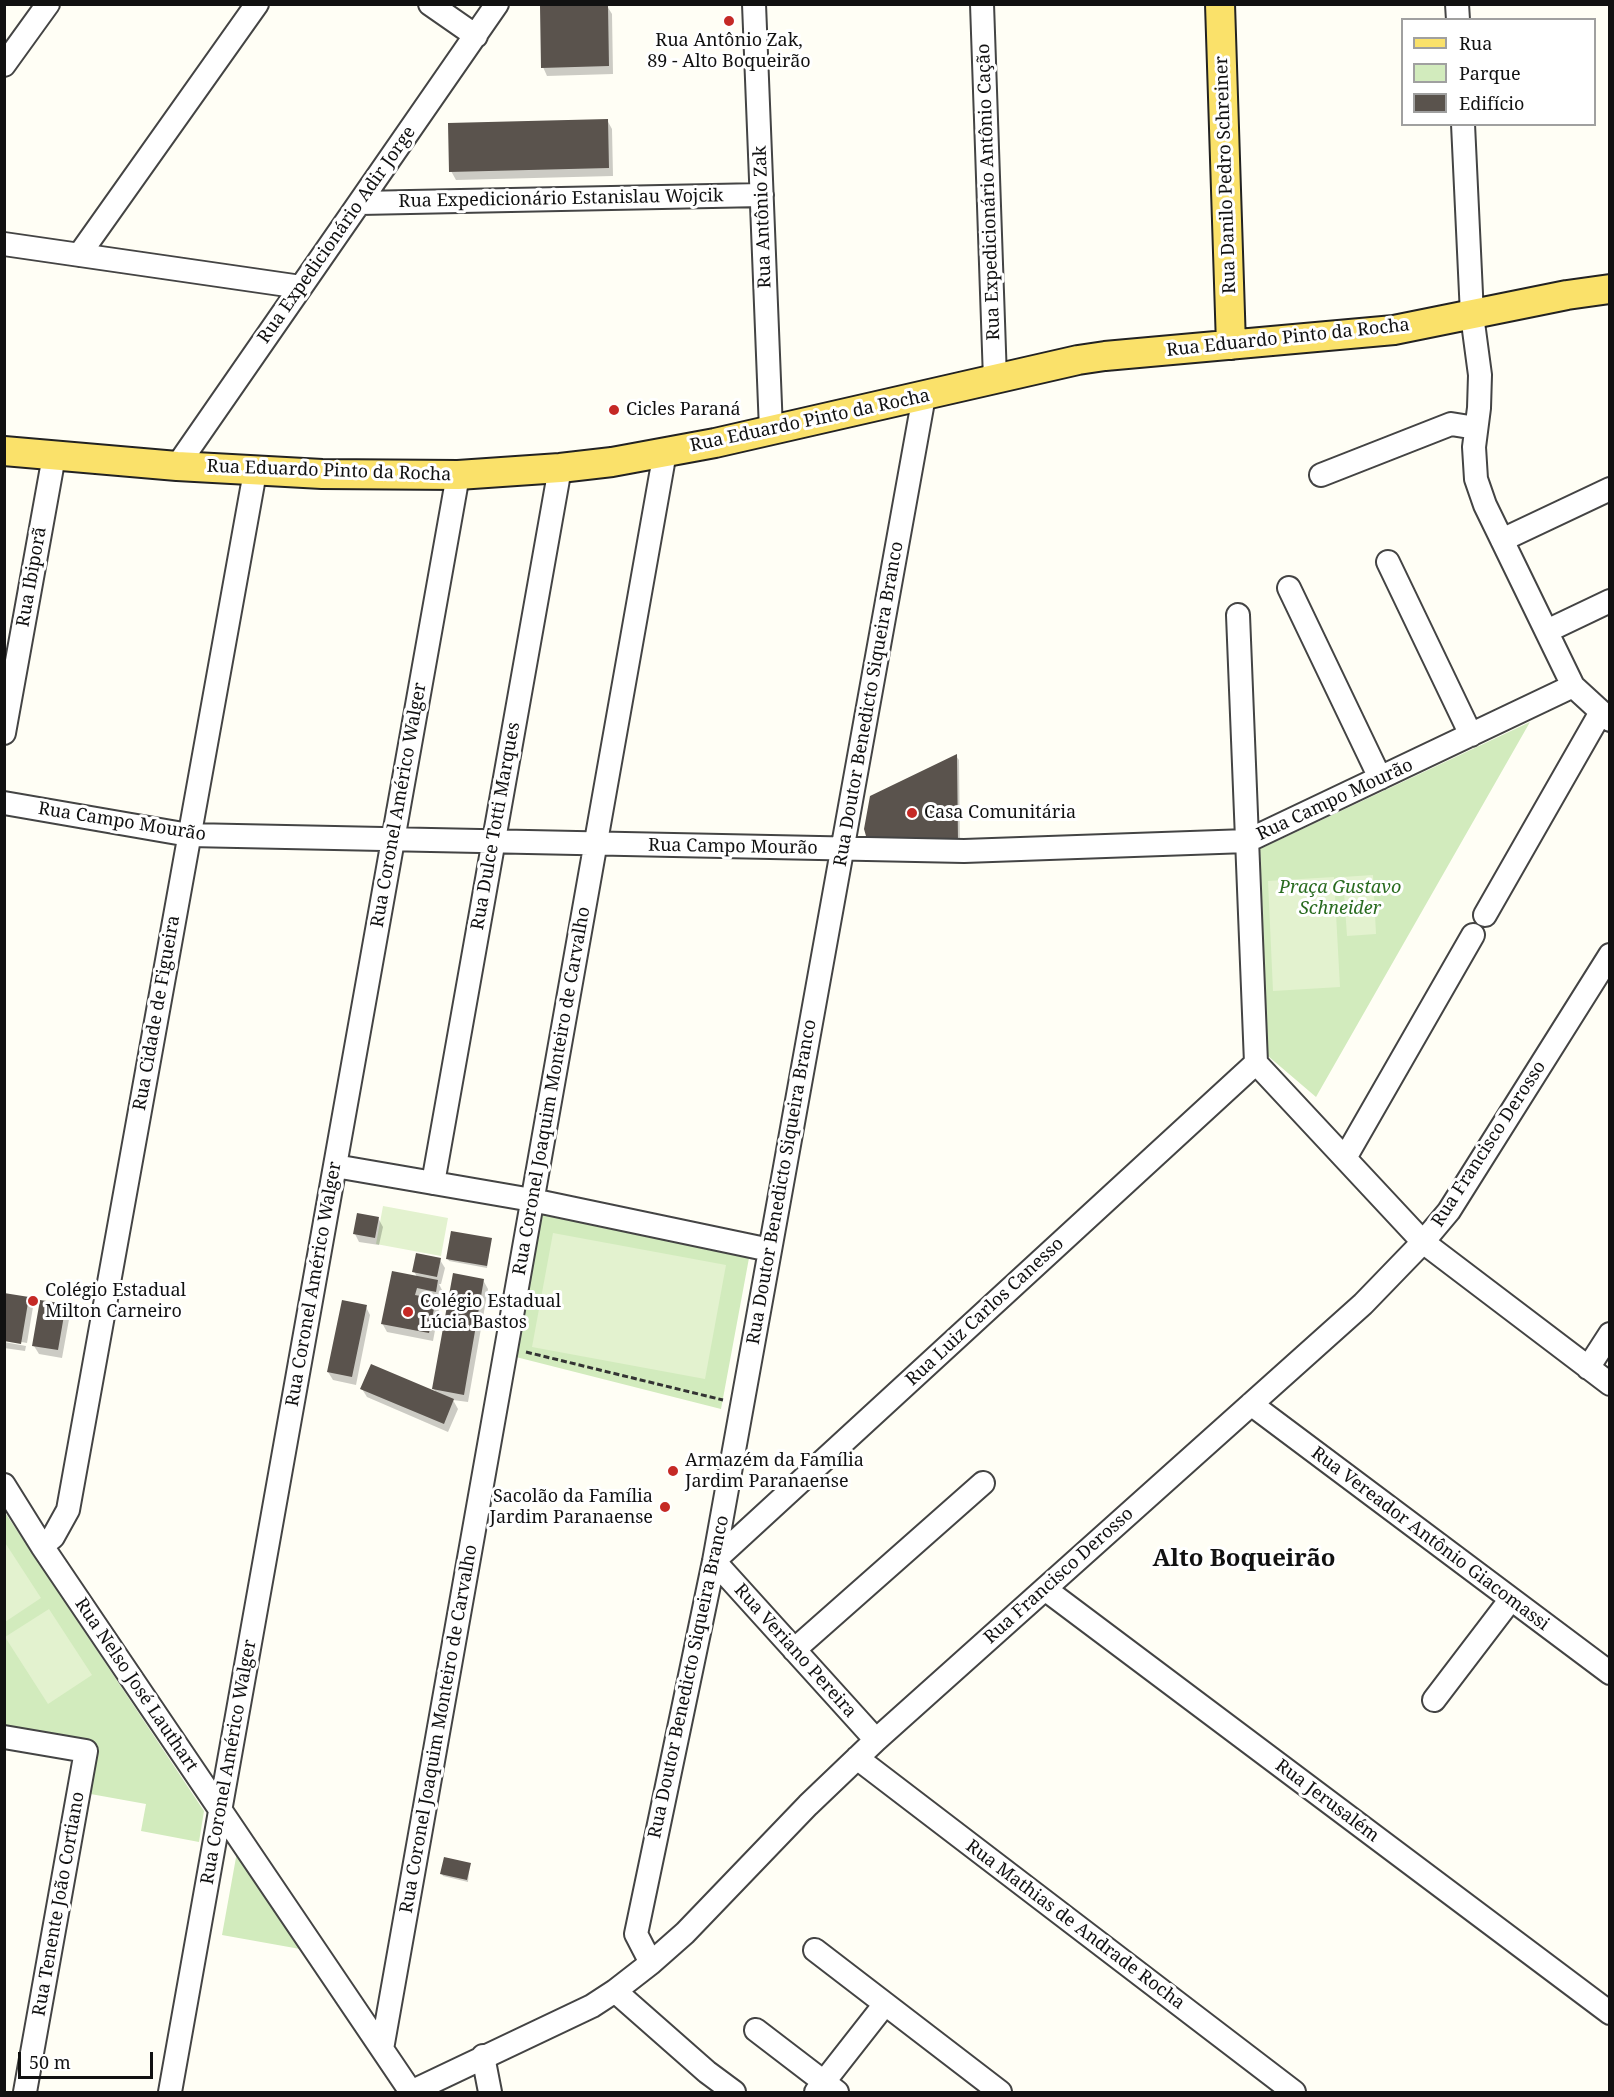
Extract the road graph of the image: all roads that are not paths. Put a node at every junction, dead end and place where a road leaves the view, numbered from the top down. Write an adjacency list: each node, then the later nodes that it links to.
1 (48, 4): 9 (street)
2 (257, 4): 14 (street)
3 (430, 4): 8 (street)
4 (497, 4): 8 (street, Rua Expedicionário Adir Jorge)
5 (754, 4): 11 (street, Rua Antônio Zak)
6 (982, 4): 19 (street, Rua Expedicionário Antônio Cação)
7 (1220, 4): 18 (main road, Rua Danilo Pedro Schreiner)
8 (476, 36): 12 (street, Rua Expedicionário Adir Jorge)
9 (4, 65)
10 (1463, 126): 17 (street)
11 (762, 195): 12 (street, Rua Expedicionário Estanislau Wojcik); 22 (street, Rua Antônio Zak)
12 (360, 203): 15 (street, Rua Expedicionário Adir Jorge)
13 (4, 244): 14 (street)
14 (79, 255): 15 (street)
15 (301, 288): 26 (street, Rua Expedicionário Adir Jorge)
16 (1610, 290): 17 (main road, Rua Eduardo Pinto da Rocha)
17 (1472, 315): 18 (main road, Rua Eduardo Pinto da Rocha); 21 (street)
18 (1232, 345): 19 (main road, Rua Eduardo Pinto da Rocha)
19 (995, 379): 20 (main road, Rua Eduardo Pinto da Rocha)
20 (924, 396): 22 (main road, Rua Eduardo Pinto da Rocha); 49 (street, Rua Doutor Benedicto Siqueira Branco)
21 (1476, 428): 30 (street); 32 (street)
22 (771, 430): 24 (main road, Rua Eduardo Pinto da Rocha)
23 (5, 452): 25 (main road, Rua Eduardo Pinto da Rocha)
24 (665, 452): 27 (main road, Rua Eduardo Pinto da Rocha); 48 (street, Rua Coronel Joaquim Monteiro de Carvalho)
25 (54, 456): 26 (main road, Rua Eduardo Pinto da Rocha); 40 (street, Rua Ibiporã)
26 (177, 466): 28 (main road, Rua Eduardo Pinto da Rocha)
27 (560, 468): 29 (main road, Rua Eduardo Pinto da Rocha); 46 (street, Rua Dulce Totti Marques)
28 (255, 472): 29 (main road, Rua Eduardo Pinto da Rocha); 44 (street, Rua Cidade de Figueira)
29 (458, 475): 45 (street, Rua Coronel Américo Walger)
30 (1321, 475)
31 (1610, 489): 32 (street)
32 (1502, 540): 37 (street)
33 (1388, 562): 41 (street)
34 (1289, 588): 42 (street)
35 (1610, 601): 37 (street)
36 (1238, 615): 47 (street)
37 (1547, 631): 38 (street)
38 (1573, 686): 39 (street); 41 (street, Rua Campo Mourão)
39 (1605, 716): 50 (street)
40 (4, 733)
41 (1472, 735): 42 (street, Rua Campo Mourão)
42 (1380, 778): 47 (street, Rua Campo Mourão)
43 (4, 803): 44 (street, Rua Campo Mourão)
44 (189, 836): 45 (street, Rua Campo Mourão); 66 (street, Rua Cidade de Figueira)
45 (393, 839): 46 (street, Rua Campo Mourão); 55 (street, Rua Coronel Américo Walger)
46 (493, 842): 48 (street, Rua Campo Mourão); 56 (street, Rua Dulce Totti Marques)
47 (1247, 842): 49 (street, Rua Campo Mourão); 53 (street)
48 (596, 844): 49 (street, Rua Campo Mourão); 57 (street, Rua Coronel Joaquim Monteiro de Carvalho)
49 (843, 849): 59 (street, Rua Doutor Benedicto Siqueira Branco)
50 (1485, 915)
51 (1473, 935): 54 (street)
52 (1610, 955): 58 (street, Rua Francisco Derosso)
53 (1256, 1063): 54 (street); 67 (street, Rua Luiz Carlos Canesso)
54 (1345, 1158): 58 (street)
55 (335, 1166): 56 (street); 76 (street, Rua Coronel Américo Walger)
56 (433, 1183): 57 (street)
57 (532, 1200): 59 (street); 83 (street, Rua Coronel Joaquim Monteiro de Carvalho)
58 (1423, 1242): 61 (street); 63 (street, Rua Francisco Derosso)
59 (770, 1250): 67 (street, Rua Doutor Benedicto Siqueira Branco)
60 (1610, 1334): 61 (street)
61 (1588, 1368): 62 (street)
62 (1610, 1384)
63 (1251, 1404): 68 (street, Rua Francisco Derosso); 69 (street, Rua Vereador Antônio Giacomassi)
64 (983, 1483): 70 (street)
65 (4, 1485): 66 (street, Rua Nelso José Lauthart)
66 (42, 1546): 76 (street, Rua Nelso José Lauthart)
67 (714, 1561): 70 (street, Rua Veriano Pereira); 78 (street, Rua Doutor Benedicto Siqueira Branco)
68 (1045, 1589): 74 (street, Rua Francisco Derosso); 81 (street, Rua Jerusalém)
69 (1511, 1599): 71 (street, Rua Vereador Antônio Giacomassi); 72 (street)
70 (794, 1650): 74 (street, Rua Veriano Pereira)
71 (1610, 1673)
72 (1434, 1700)
73 (4, 1737): 86 (street, Rua Tenente João Cortiano)
74 (876, 1740): 75 (street, Rua Francisco Derosso)
75 (857, 1758): 78 (street, Rua Francisco Derosso); 92 (street, Rua Mathias de Andrade Rocha)
76 (220, 1809): 83 (street, Rua Nelso José Lauthart); 87 (street, Rua Coronel Américo Walger)
77 (815, 1950): 80 (street)
78 (651, 1963): 79 (street, Rua Francisco Derosso)
79 (615, 1991): 84 (street, Rua Francisco Derosso); 90 (street)
80 (885, 2004): 85 (street); 91 (street)
81 (1610, 2013)
82 (756, 2030): 85 (street)
83 (382, 2049): 88 (street, Rua Nelso José Lauthart)
84 (483, 2056): 88 (street, Rua Francisco Derosso); 89 (street)
85 (826, 2089)
86 (25, 2092)
87 (170, 2092)
88 (411, 2092)
89 (490, 2092)
90 (734, 2092)
91 (1000, 2092)
92 (1294, 2092)

